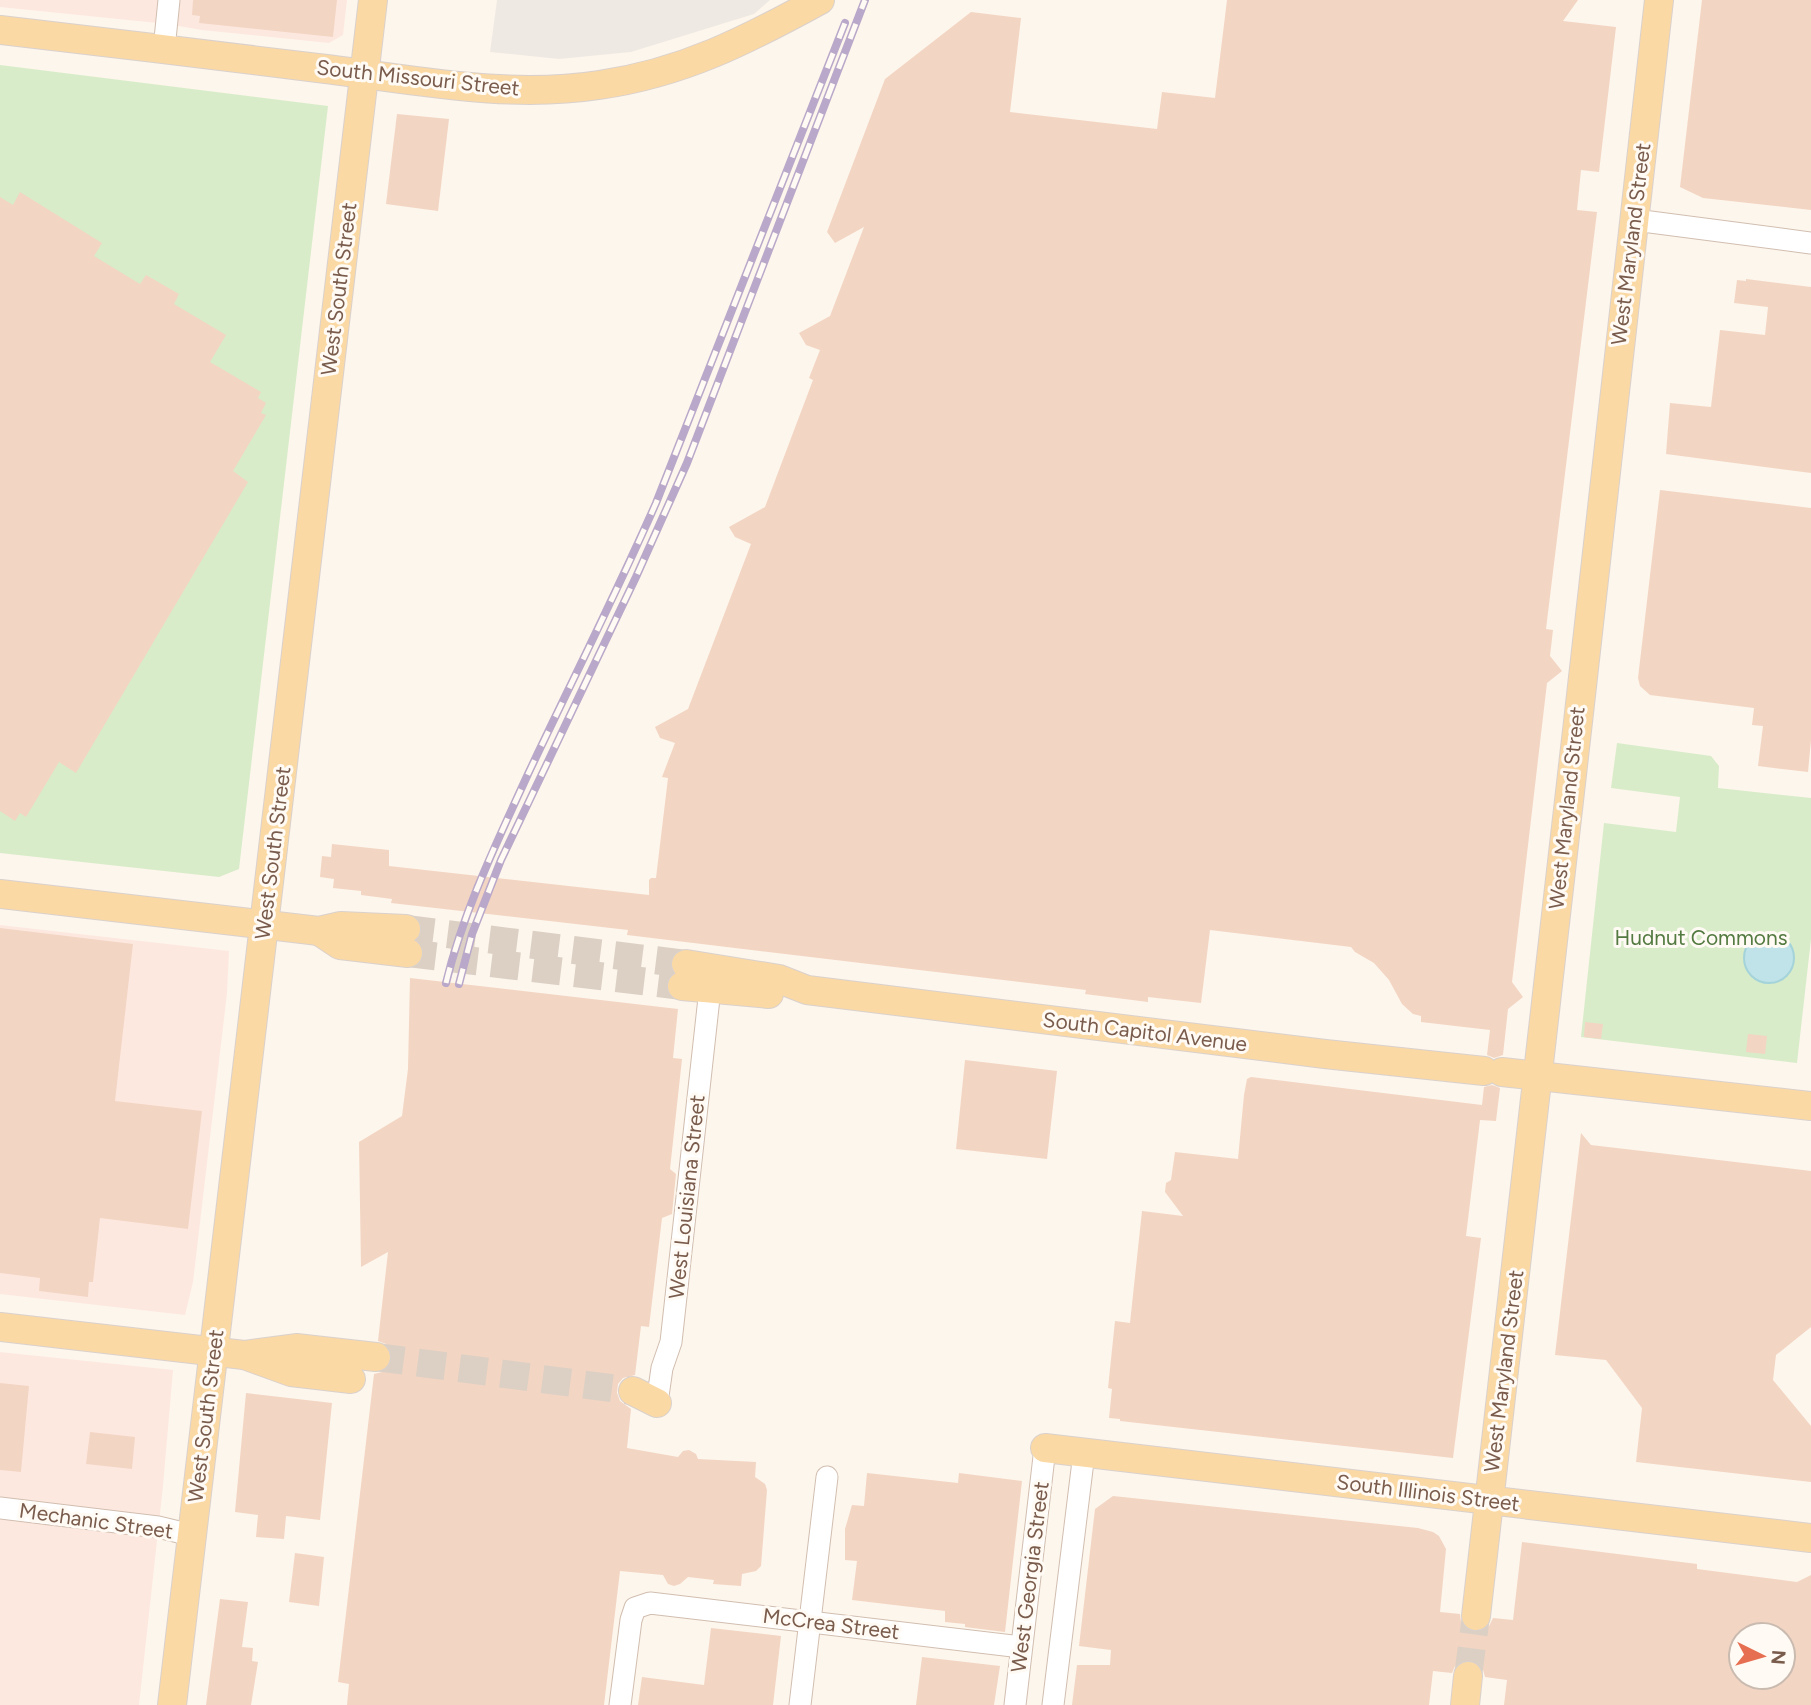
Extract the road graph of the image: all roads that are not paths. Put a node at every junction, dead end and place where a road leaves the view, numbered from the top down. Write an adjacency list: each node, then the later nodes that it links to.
1 (169, 0): 6 (street)
2 (373, 0): 7 (main road, West South Street)
3 (820, 0): 7 (main road, South Missouri Street)
4 (1659, 0): 8 (main road, West Maryland Street)
5 (0, 30): 6 (main road, South Missouri Street)
6 (164, 49): 7 (main road, South Missouri Street)
7 (364, 74): 11 (main road, West South Street)
8 (1635, 220): 9 (street); 15 (main road, West Maryland Street)
9 (1811, 243)
10 (0, 894): 11 (main road)
11 (264, 924): 12 (main road); 18 (main road, West South Street)
12 (407, 941)
13 (710, 989): 14 (main road, South Capitol Avenue); 14 (main road, South Capitol Avenue); 22 (street, West Louisiana Street)
14 (807, 990): 15 (main road, South Capitol Avenue)
15 (1538, 1076): 16 (main road, South Capitol Avenue); 26 (main road, West Maryland Street)
16 (1811, 1106)
17 (0, 1327): 18 (main road)
18 (214, 1352): 19 (main road); 28 (main road, West South Street)
19 (244, 1354): 20 (main road); 21 (main road)
20 (376, 1357)
21 (351, 1379)
22 (645, 1397)
23 (1045, 1448): 24 (main road, South Illinois Street); 32 (street, West Georgia Street)
24 (1084, 1453): 26 (main road, South Illinois Street); 38 (street, West Georgia Street)
25 (827, 1477): 31 (street)
26 (1489, 1500): 29 (main road, South Illinois Street); 30 (main road, West Maryland Street)
27 (0, 1508): 28 (street, Mechanic Street)
28 (191, 1535): 34 (main road, West South Street)
29 (1811, 1538)
30 (1476, 1616)
31 (810, 1621): 32 (street, McCrea Street); 35 (street, McCrea Street); 36 (street)
32 (1021, 1647): 37 (street, West Georgia Street)
33 (1468, 1675): 39 (main road)
34 (172, 1705)
35 (620, 1705)
36 (800, 1705)
37 (1014, 1705)
38 (1053, 1705)
39 (1465, 1705)

